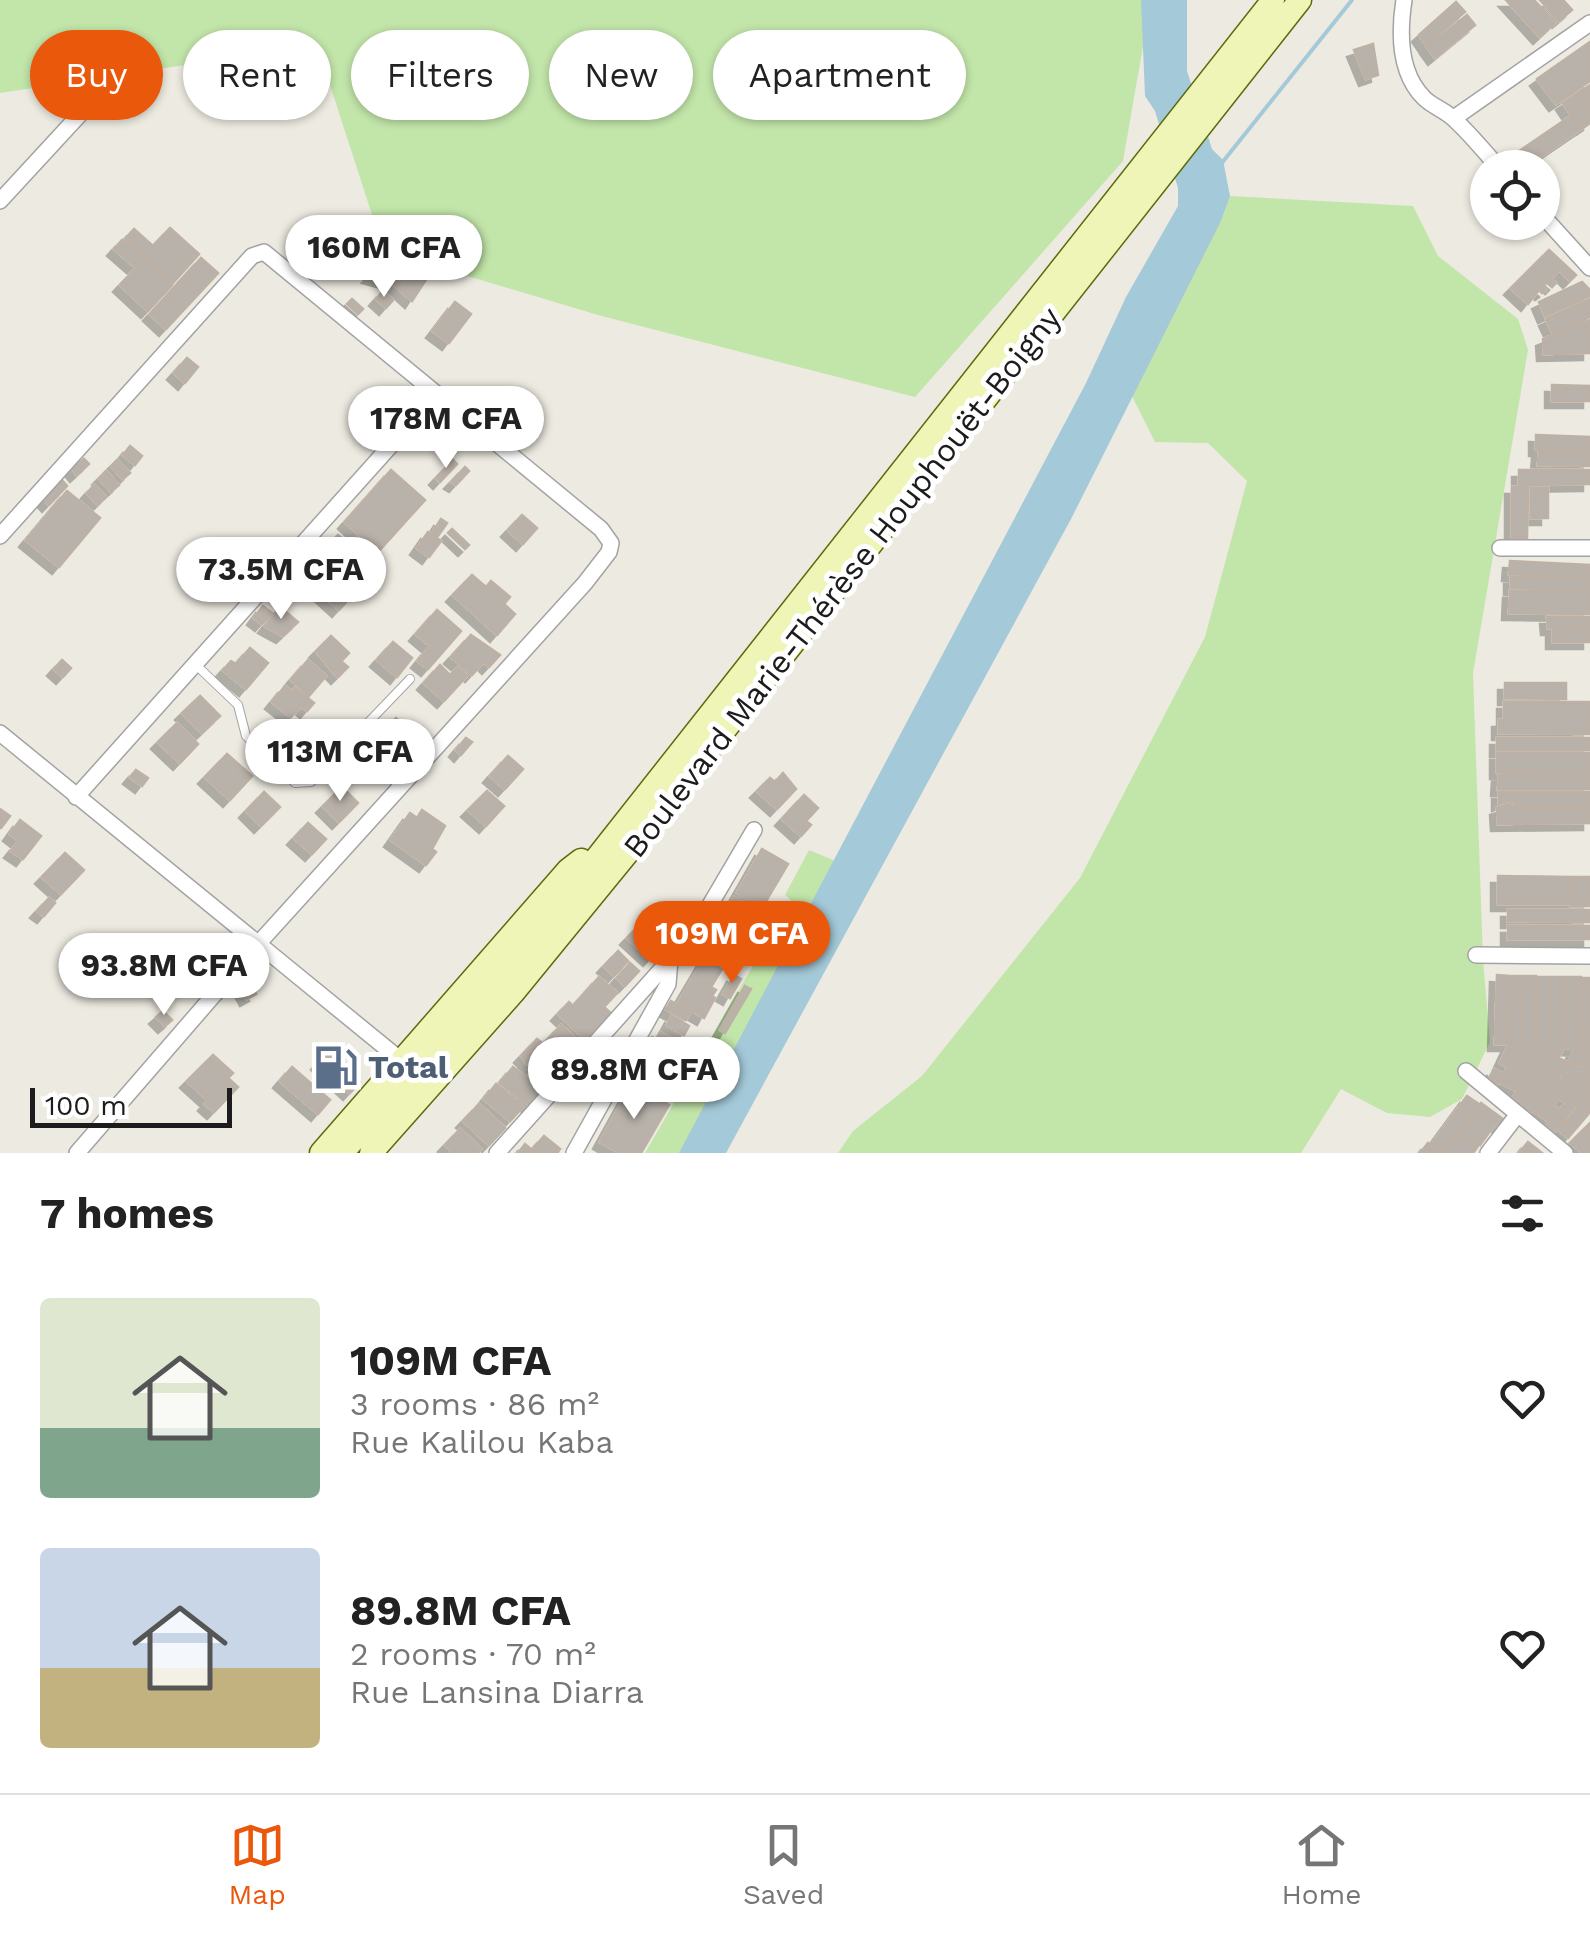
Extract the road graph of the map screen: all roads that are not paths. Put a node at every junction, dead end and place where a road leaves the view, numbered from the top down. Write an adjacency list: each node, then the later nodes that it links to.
1 (1273, 0): 8 (main road, Boulevard Marie-Thérèse Houphouët-Boigny)
2 (1300, 0): 8 (main road, Boulevard Marie-Thérèse Houphouët-Boigny)
3 (1404, 0): 5 (street)
4 (1590, 23): 5 (street)
5 (1454, 118): 7 (street)
6 (73, 120): 9 (street)
7 (1483, 150)
8 (1161, 153): 22 (main road, Boulevard Marie-Thérèse Houphouët-Boigny); 34 (main road, Boulevard Marie-Thérèse Houphouët-Boigny)
9 (0, 201)
10 (1560, 235): 11 (street)
11 (1590, 268)
12 (436, 394): 13 (street); 16 (street); 20 (street)
13 (0, 536)
14 (1500, 548): 15 (street)
15 (1590, 548)
16 (195, 664): 19 (lane); 21 (street)
17 (410, 679): 19 (lane)
18 (0, 734): 21 (street)
19 (350, 742): 20 (lane)
20 (400, 786): 24 (street)
21 (76, 796): 24 (street)
22 (619, 830): 28 (main road); 33 (main road, Boulevard Marie-Thérèse Houphouët-Boigny)
23 (754, 830): 27 (street)
24 (258, 944): 28 (street); 31 (street)
25 (1476, 955): 26 (street)
26 (1590, 956)
27 (670, 960): 35 (street); 36 (street)
28 (402, 1061): 32 (main road)
29 (1466, 1071): 30 (street)
30 (1518, 1114): 37 (street); 38 (street)
31 (77, 1153)
32 (321, 1153)
33 (342, 1153)
34 (371, 1153)
35 (498, 1153)
36 (574, 1153)
37 (1488, 1153)
38 (1566, 1153)

